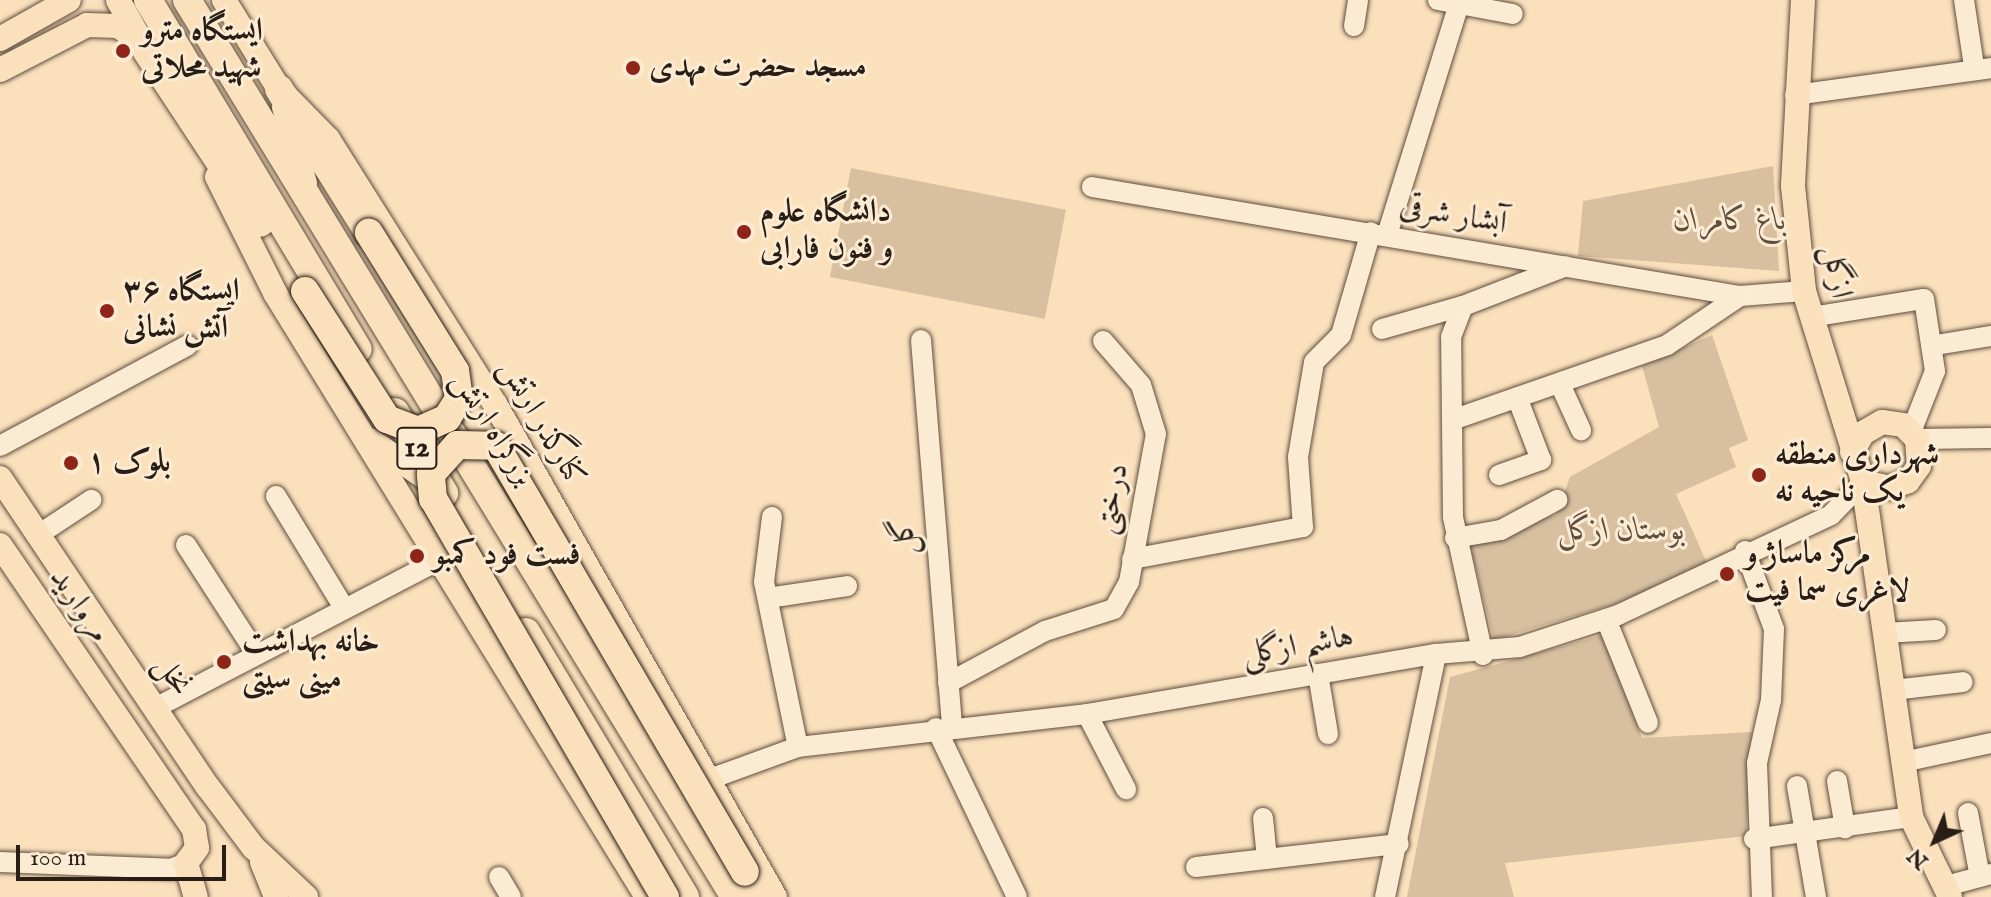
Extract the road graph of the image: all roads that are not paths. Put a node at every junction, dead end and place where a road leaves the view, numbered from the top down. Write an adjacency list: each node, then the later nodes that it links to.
1 (118, 0): 15 (main road)
2 (148, 0): 46 (highway, 12)
3 (187, 0): 21 (highway, بزرگراه ارتش / 12)
4 (1358, 0): 12 (street)
5 (1438, 0): 10 (street)
6 (1803, 0): 19 (main road, ازگل)
7 (1964, 0): 16 (street)
8 (227, 3): 18 (main road, کنارگذر ارتش)
9 (64, 4): 13 (main road); 14 (main road)
10 (1459, 4): 11 (street); 22 (street)
11 (1513, 14)
12 (1354, 26)
13 (72, 31): 15 (main road); 17 (main road)
14 (0, 39)
15 (146, 50): 18 (highway, bridge); 38 (main road)
16 (1982, 67): 19 (street)
17 (0, 70)
18 (279, 89): 21 (main road); 79 (main road, کنارگذر ارتش)
19 (1795, 95): 24 (main road, ازگل)
20 (1092, 187): 22 (street, آبشار شرقی)
21 (310, 201): 97 (highway, بزرگراه ارتش / 12)
22 (1379, 234): 23 (street, آبشار شرقی); 56 (street, درختی)
23 (1566, 266): 25 (street, آبشار شرقی); 26 (street)
24 (1804, 291): 25 (street, آبشار شرقی); 27 (main road, ازگل)
25 (1740, 296): 34 (street)
26 (1463, 306): 28 (street); 36 (street)
27 (1811, 317): 33 (street); 42 (main road, ازگل)
28 (1382, 329)
29 (1991, 336): 33 (street)
30 (921, 340): 69 (street, گل)
31 (1103, 341): 56 (street, درختی)
32 (188, 345): 41 (street)
33 (1936, 345): 39 (street)
34 (1560, 384): 35 (street); 37 (street)
35 (1517, 397): 36 (street); 43 (street)
36 (1455, 419): 52 (street)
37 (1581, 430)
38 (362, 434): 46 (main road); 57 (main road)
39 (1914, 436): 40 (street); 42 (main road); 45 (main road)
40 (1991, 438)
41 (0, 446)
42 (1852, 452): 45 (main road)
43 (1499, 475)
44 (0, 478): 51 (main road, نخل)
45 (1863, 482): 55 (street, هاشم ازگلی); 63 (main road)
46 (442, 489): 105 (highway, 12)
47 (276, 496): 60 (street)
48 (91, 500): 51 (street)
49 (1557, 500): 52 (street)
50 (772, 517): 59 (street)
51 (38, 535): 71 (main road, نخل)
52 (1455, 538): 66 (street)
53 (0, 545): 93 (main road, مروارید)
54 (186, 545): 64 (street)
55 (1745, 551): 61 (street, هاشم ازگلی); 88 (street)
56 (1132, 559): 69 (street)
57 (437, 561): 60 (street); 103 (main road)
58 (847, 586): 59 (street)
59 (768, 598): 77 (street)
60 (343, 606): 64 (street)
61 (1606, 619): 66 (street, هاشم ازگلی); 73 (street)
62 (1936, 630): 63 (street)
63 (1885, 633): 70 (main road)
64 (256, 653): 71 (street)
65 (1436, 654): 66 (street, هاشم ازگلی); 67 (street, هاشم ازگلی); 89 (street)
66 (1483, 655)
67 (1318, 674): 72 (street, هاشم ازگلی); 75 (street)
68 (1963, 682): 70 (street)
69 (948, 683): 74 (street, گل)
70 (1893, 690): 78 (main road)
71 (155, 708): 90 (main road, نخل)
72 (1090, 723): 74 (street, هاشم ازگلی); 82 (street)
73 (1648, 723)
74 (944, 727): 77 (street, هاشم ازگلی); 108 (street)
75 (1328, 734)
76 (1991, 743): 78 (street)
77 (798, 747): 79 (street, هاشم ازگلی)
78 (1903, 762): 84 (main road)
79 (710, 779): 107 (main road, کنارگذر ارتش)
80 (1837, 781): 86 (street)
81 (1797, 786): 87 (street)
82 (1126, 789)
83 (1968, 813): 95 (street)
84 (1911, 817): 86 (street); 98 (main road)
85 (1263, 818): 91 (street)
86 (1845, 828): 87 (street)
87 (1804, 832): 88 (street); 111 (street)
88 (1754, 839): 110 (street)
89 (1399, 844): 91 (street); 109 (street)
90 (253, 847): 100 (main road); 101 (main road, نخل)
91 (1267, 859): 94 (street)
92 (0, 862): 93 (street)
93 (186, 863): 99 (main road)
94 (1196, 867)
95 (1986, 876): 98 (street)
96 (499, 877): 102 (street)
97 (740, 884): 104 (highway, bridge); 106 (highway)
98 (1948, 891)
99 (196, 897)
100 (276, 897)
101 (306, 897)
102 (511, 897)
103 (647, 897)
104 (665, 897)
105 (685, 897)
106 (762, 897)
107 (775, 897)
108 (1017, 897)
109 (1385, 897)
110 (1762, 897)
111 (1816, 897)

